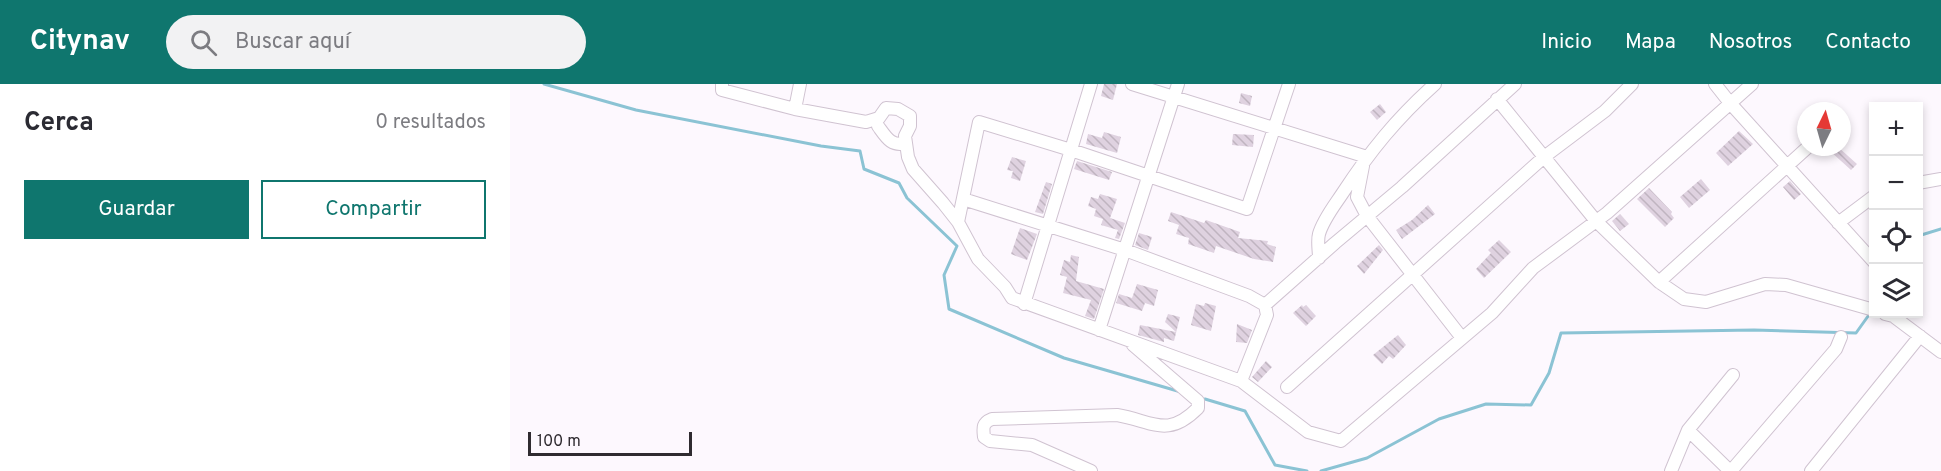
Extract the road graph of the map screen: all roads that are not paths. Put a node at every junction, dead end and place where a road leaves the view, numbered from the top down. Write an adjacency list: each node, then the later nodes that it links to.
1 (722, 84): 15 (street)
2 (800, 84): 15 (street)
3 (1091, 84): 19 (street)
4 (1132, 84): 12 (street)
5 (1179, 84): 12 (street)
6 (1289, 84): 17 (street)
7 (1435, 84): 22 (street)
8 (1515, 84): 13 (street)
9 (1632, 84): 21 (street)
10 (1715, 84): 14 (street)
11 (1752, 84): 14 (street)
12 (1174, 98): 17 (street); 24 (street)
13 (1497, 99): 21 (street); 29 (street)
14 (1730, 103): 23 (street); 30 (street)
15 (795, 109): 18 (street)
16 (878, 126): 18 (street)
17 (1274, 129): 22 (street); 24 (street)
18 (906, 143): 31 (street)
19 (1071, 150): 24 (street); 27 (street); 33 (street)
20 (1798, 156): 23 (street)
21 (1544, 157): 30 (street); 37 (street)
22 (1365, 160): 29 (street); 36 (street)
23 (1787, 166): 32 (street); 38 (street)
24 (1149, 175): 34 (street)
25 (1941, 179): 26 (street)
26 (1923, 182)
27 (963, 199): 31 (street); 33 (street)
28 (1869, 200): 32 (street)
29 (1367, 216): 36 (street); 37 (street)
30 (1596, 221): 38 (street); 46 (street)
31 (958, 222): 39 (street)
32 (1838, 223): 35 (street)
33 (1048, 226): 34 (street); 39 (street)
34 (1125, 250): 40 (street); 43 (street)
35 (1869, 257)
36 (1319, 258): 40 (street)
37 (1413, 275): 46 (street); 51 (street)
38 (1659, 282): 41 (street)
39 (1024, 304): 43 (street)
40 (1265, 305): 50 (street)
41 (1869, 309)
42 (1896, 318): 44 (street)
43 (1099, 330): 47 (street)
44 (1920, 336): 48 (street); 56 (street)
45 (1841, 337): 55 (street)
46 (1462, 338): 50 (street)
47 (1127, 340): 50 (street); 53 (street)
48 (1941, 352)
49 (1733, 375): 52 (street)
50 (1241, 381)
51 (1287, 387)
52 (1688, 430): 54 (street); 55 (street)
53 (1091, 471)
54 (1671, 471)
55 (1730, 471)
56 (1811, 471)

